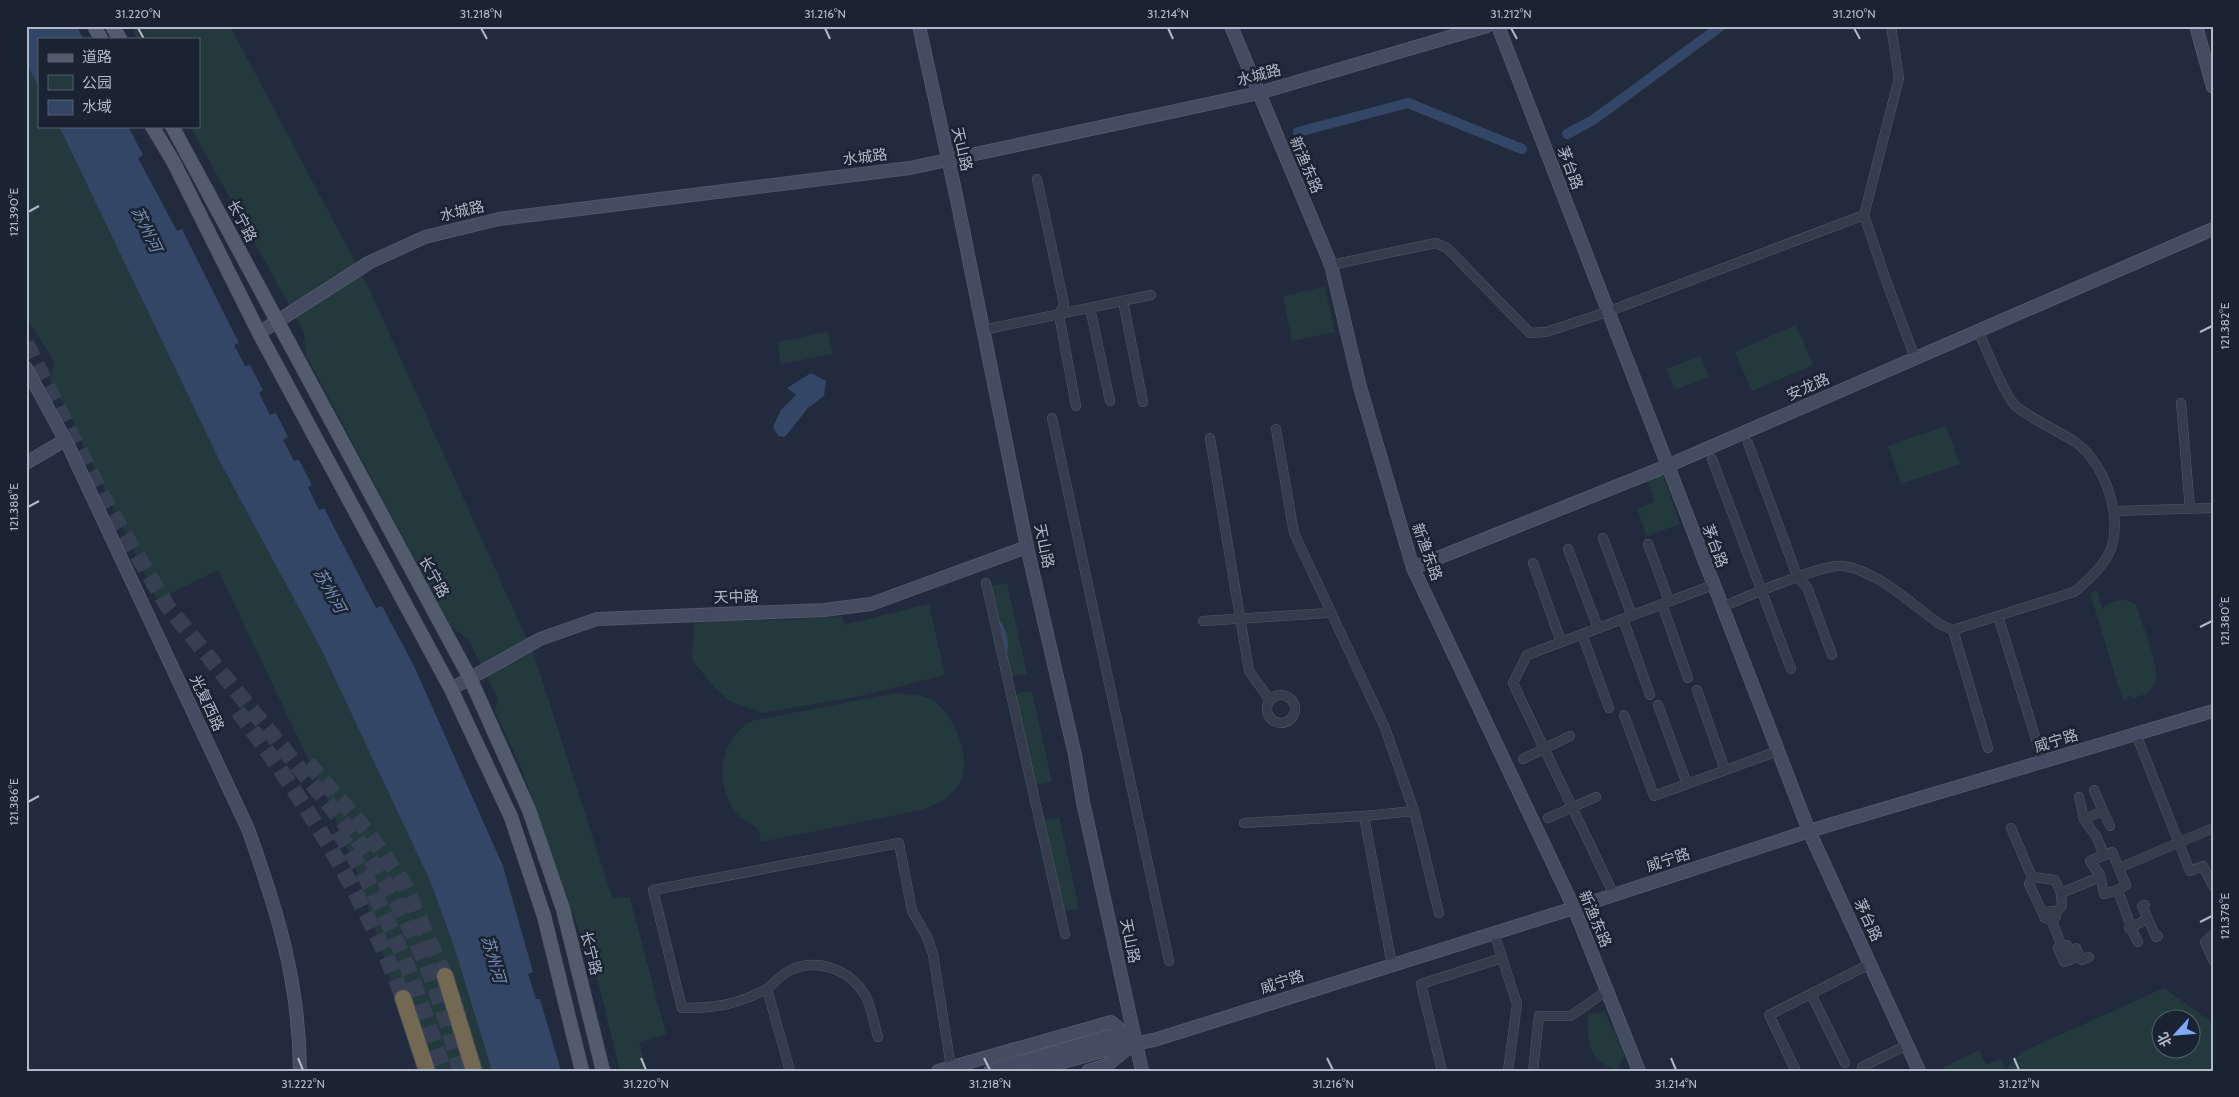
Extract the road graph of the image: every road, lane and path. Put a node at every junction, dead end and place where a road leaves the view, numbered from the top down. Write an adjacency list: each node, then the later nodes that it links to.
1 (94, 26): 9 (main road)
2 (112, 26): 10 (main road)
3 (918, 26): 15 (street, 天山路)
4 (1231, 26): 12 (street, 新渔东路)
5 (1488, 26): 12 (street, 水城路)
6 (1498, 26): 23 (street, 茅台路)
7 (1891, 26): 17 (street)
8 (2196, 26): 11 (street)
9 (100, 38)
10 (119, 38)
11 (2213, 87)
12 (1259, 93): 15 (street, 水城路); 19 (street, 新渔东路)
13 (153, 128): 28 (main road)
14 (173, 128): 25 (main road, 长宁路)
15 (947, 159): 25 (street, 水城路); 26 (street, 天山路)
16 (1037, 179): 24 (street)
17 (1864, 215): 23 (street); 29 (street)
18 (2213, 229): 27 (street, 安龙路)
19 (1330, 265): 23 (street); 51 (street, 新渔东路)
20 (1151, 295): 21 (street)
21 (1123, 301): 22 (street); 32 (street)
22 (1090, 308): 24 (street); 31 (street)
23 (1607, 312): 42 (street, 茅台路)
24 (1059, 315): 26 (street); 34 (street)
25 (277, 322): 28 (street, 水城路); 69 (main road, 长宁路)
26 (983, 330): 48 (street, 天山路)
27 (1978, 331): 29 (street, 安龙路); 45 (street)
28 (259, 333): 71 (main road)
29 (1915, 358): 42 (street, 安龙路)
30 (26, 368): 38 (street, 光复西路)
31 (1110, 401)
32 (1143, 402)
33 (2181, 403): 44 (street)
34 (1076, 406)
35 (1052, 418): 125 (street)
36 (1276, 429): 58 (street)
37 (1210, 438): 61 (street)
38 (66, 440): 41 (street); 138 (street, 光复西路)
39 (1748, 443): 52 (street)
40 (1712, 459): 55 (street)
41 (26, 462)
42 (1667, 466): 51 (street, 安龙路); 54 (street, 茅台路)
43 (2213, 508): 44 (street)
44 (2190, 509): 45 (street)
45 (2114, 511): 59 (street)
46 (1603, 538): 60 (street)
47 (1648, 544): 56 (street)
48 (1027, 547): 69 (street, 天中路); 134 (street, 天山路)
49 (1568, 549): 63 (street)
50 (1533, 563): 66 (street)
51 (1412, 568): 112 (street, 新渔东路)
52 (1798, 578): 55 (street); 64 (street); 67 (street)
53 (986, 583): 118 (street)
54 (1713, 585): 56 (street); 57 (street, 茅台路)
55 (1761, 592): 57 (street); 68 (street)
56 (1666, 603): 60 (street); 70 (street)
57 (1722, 607): 83 (street, 茅台路)
58 (1329, 613): 61 (street); 92 (street)
59 (1998, 616): 64 (street); 85 (street)
60 (1628, 617): 63 (street); 73 (street)
61 (1242, 618): 62 (street); 74 (street)
62 (1203, 621)
63 (1598, 628): 65 (street)
64 (1953, 630): 81 (street)
65 (1582, 634): 66 (street); 76 (street)
66 (1561, 642): 82 (street)
67 (1832, 655)
68 (1791, 669)
69 (470, 678): 71 (street, 天中路); 142 (main road, 长宁路)
70 (1688, 678)
71 (451, 689): 141 (main road)
72 (1698, 690): 86 (street)
73 (1650, 695)
74 (1270, 700)
75 (1658, 705): 87 (street)
76 (1609, 708)
77 (2213, 711): 79 (street, 威宁路)
78 (1624, 715): 87 (street)
79 (2136, 734): 85 (street, 威宁路); 102 (street)
80 (1570, 736): 82 (street)
81 (1988, 748)
82 (1544, 749): 84 (street); 91 (street)
83 (1778, 751): 86 (street); 101 (street, 茅台路)
84 (1523, 759)
85 (2043, 762): 101 (street, 威宁路)
86 (1725, 770): 87 (street)
87 (1687, 784)
88 (2094, 790): 93 (street)
89 (1596, 797): 91 (street)
90 (2079, 797): 96 (street)
91 (1572, 808): 95 (street); 110 (street)
92 (1414, 811): 94 (street); 113 (street)
93 (2103, 811): 96 (street); 98 (street)
94 (1364, 816): 97 (street); 127 (street)
95 (1548, 818)
96 (2084, 819): 103 (street)
97 (1244, 823)
98 (2110, 826)
99 (2011, 828): 105 (street)
100 (2213, 828): 102 (street)
101 (1809, 831): 110 (street, 威宁路); 126 (street, 茅台路)
102 (2179, 843): 104 (street); 107 (street)
103 (2104, 855): 104 (street); 106 (street)
104 (2119, 868): 108 (street)
105 (2037, 877): 109 (street); 114 (street)
106 (2100, 877): 108 (street); 109 (street)
107 (2213, 886)
108 (2117, 890): 116 (street)
109 (2061, 893): 114 (street)
110 (1614, 895): 112 (street, 威宁路)
111 (2145, 905): 115 (street)
112 (1574, 908): 117 (street, 威宁路); 130 (street, 新渔东路)
113 (1439, 913)
114 (2050, 918): 122 (street)
115 (2148, 920): 116 (street); 120 (street)
116 (2129, 928): 121 (street)
117 (1494, 933): 123 (street); 127 (street, 威宁路)
118 (1065, 934)
119 (2213, 934): 124 (street)
120 (2158, 936)
121 (2138, 942)
122 (2089, 957)
123 (1502, 958): 149 (street); 150 (street)
124 (2213, 960)
125 (1169, 961)
126 (1870, 964): 131 (street); 135 (street, 茅台路)
127 (1392, 965): 134 (street, 威宁路)
128 (445, 976): 140 (highway)
129 (767, 990): 133 (street); 137 (street); 143 (street)
130 (1606, 991): 151 (street); 152 (street, 新渔东路)
131 (1811, 994): 136 (street); 153 (street)
132 (403, 998): 139 (highway)
133 (878, 1037)
134 (1135, 1042): 137 (street); 145 (street, 威宁路); 146 (street, 威宁路); 147 (street); 148 (street, 天山路)
135 (1907, 1046): 154 (street); 155 (street, 茅台路)
136 (1845, 1063)
137 (952, 1067): 144 (street)
138 (300, 1071)
139 (427, 1071)
140 (474, 1071)
141 (582, 1071)
142 (603, 1071)
143 (790, 1071)
144 (938, 1071)
145 (990, 1071)
146 (1031, 1071)
147 (1088, 1071)
148 (1142, 1071)
149 (1442, 1071)
150 (1508, 1071)
151 (1533, 1071)
152 (1638, 1071)
153 (1796, 1071)
154 (1861, 1071)
155 (1919, 1071)

